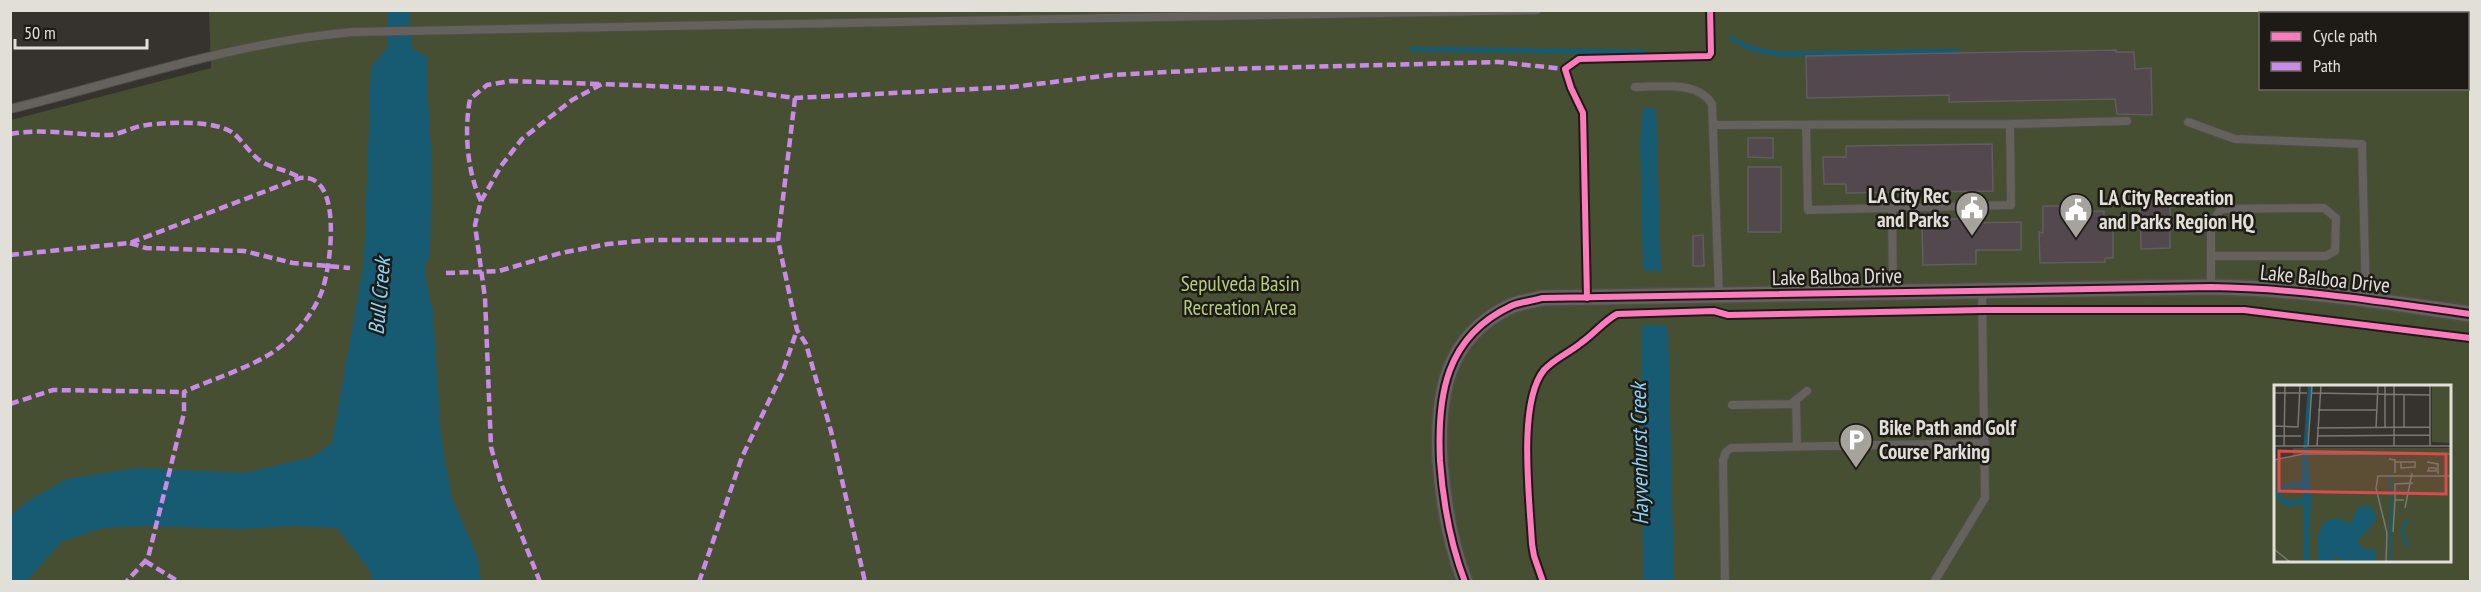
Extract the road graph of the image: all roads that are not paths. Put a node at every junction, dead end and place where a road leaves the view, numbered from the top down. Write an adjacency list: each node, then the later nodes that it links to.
1 (1537, 10): 3 (lane)
2 (1635, 87): 7 (lane)
3 (10, 109)
4 (2127, 121): 6 (lane)
5 (2188, 122): 15 (lane)
6 (2010, 124): 8 (lane); 9 (lane)
7 (1714, 125): 8 (lane); 14 (lane)
8 (1806, 125): 9 (lane)
9 (1892, 210): 13 (lane)
10 (2211, 256): 10 (lane); 11 (lane)
11 (2211, 287): 12 (street, Lake Balboa Drive); 15 (street, Lake Balboa Drive)
12 (1982, 291): 13 (street, Lake Balboa Drive); 20 (lane)
13 (1893, 292): 14 (street, Lake Balboa Drive)
14 (1719, 295): 22 (street, Lake Balboa Drive)
15 (2366, 300): 16 (street, Lake Balboa Drive)
16 (2470, 314)
17 (1807, 391): 18 (lane)
18 (1796, 402): 19 (lane); 21 (lane)
19 (1732, 405)
20 (1986, 443): 21 (lane); 24 (lane)
21 (1797, 445): 23 (lane)
22 (1465, 582)
23 (1725, 582)
24 (1934, 582)

